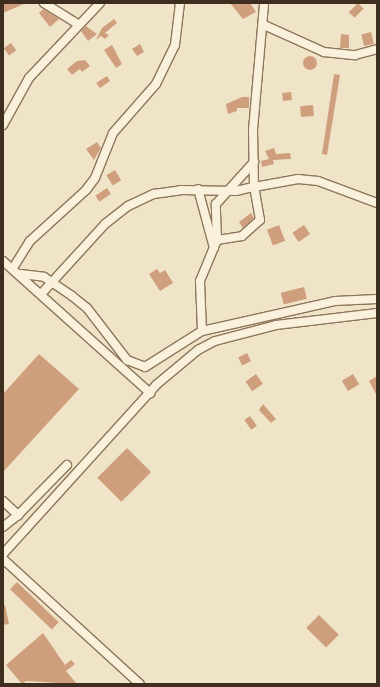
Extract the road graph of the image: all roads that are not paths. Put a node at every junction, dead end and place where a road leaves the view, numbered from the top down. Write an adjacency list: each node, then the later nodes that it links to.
1 (44, 3): 5 (street)
2 (100, 3): 5 (street)
3 (180, 3): 16 (street)
4 (264, 3): 6 (street)
5 (78, 24): 8 (street)
6 (264, 25): 7 (street); 9 (street)
7 (377, 49)
8 (3, 125)
9 (254, 162): 10 (street); 12 (street)
10 (254, 187): 12 (street); 13 (street); 14 (street)
11 (198, 189): 12 (street); 14 (street); 18 (street)
12 (227, 189): 14 (street)
13 (377, 203)
14 (216, 244): 22 (street)
15 (3, 261): 16 (street)
16 (13, 268): 17 (street)
17 (21, 274): 18 (street); 19 (street)
18 (51, 282): 19 (street); 22 (street)
19 (42, 293): 23 (street)
20 (377, 299): 22 (street)
21 (377, 313): 23 (street)
22 (202, 331)
23 (150, 393): 28 (street)
24 (67, 465): 26 (street)
25 (3, 501): 26 (street)
26 (18, 515): 27 (street)
27 (3, 527)
28 (3, 554)
29 (3, 559): 30 (street)
30 (140, 684)

